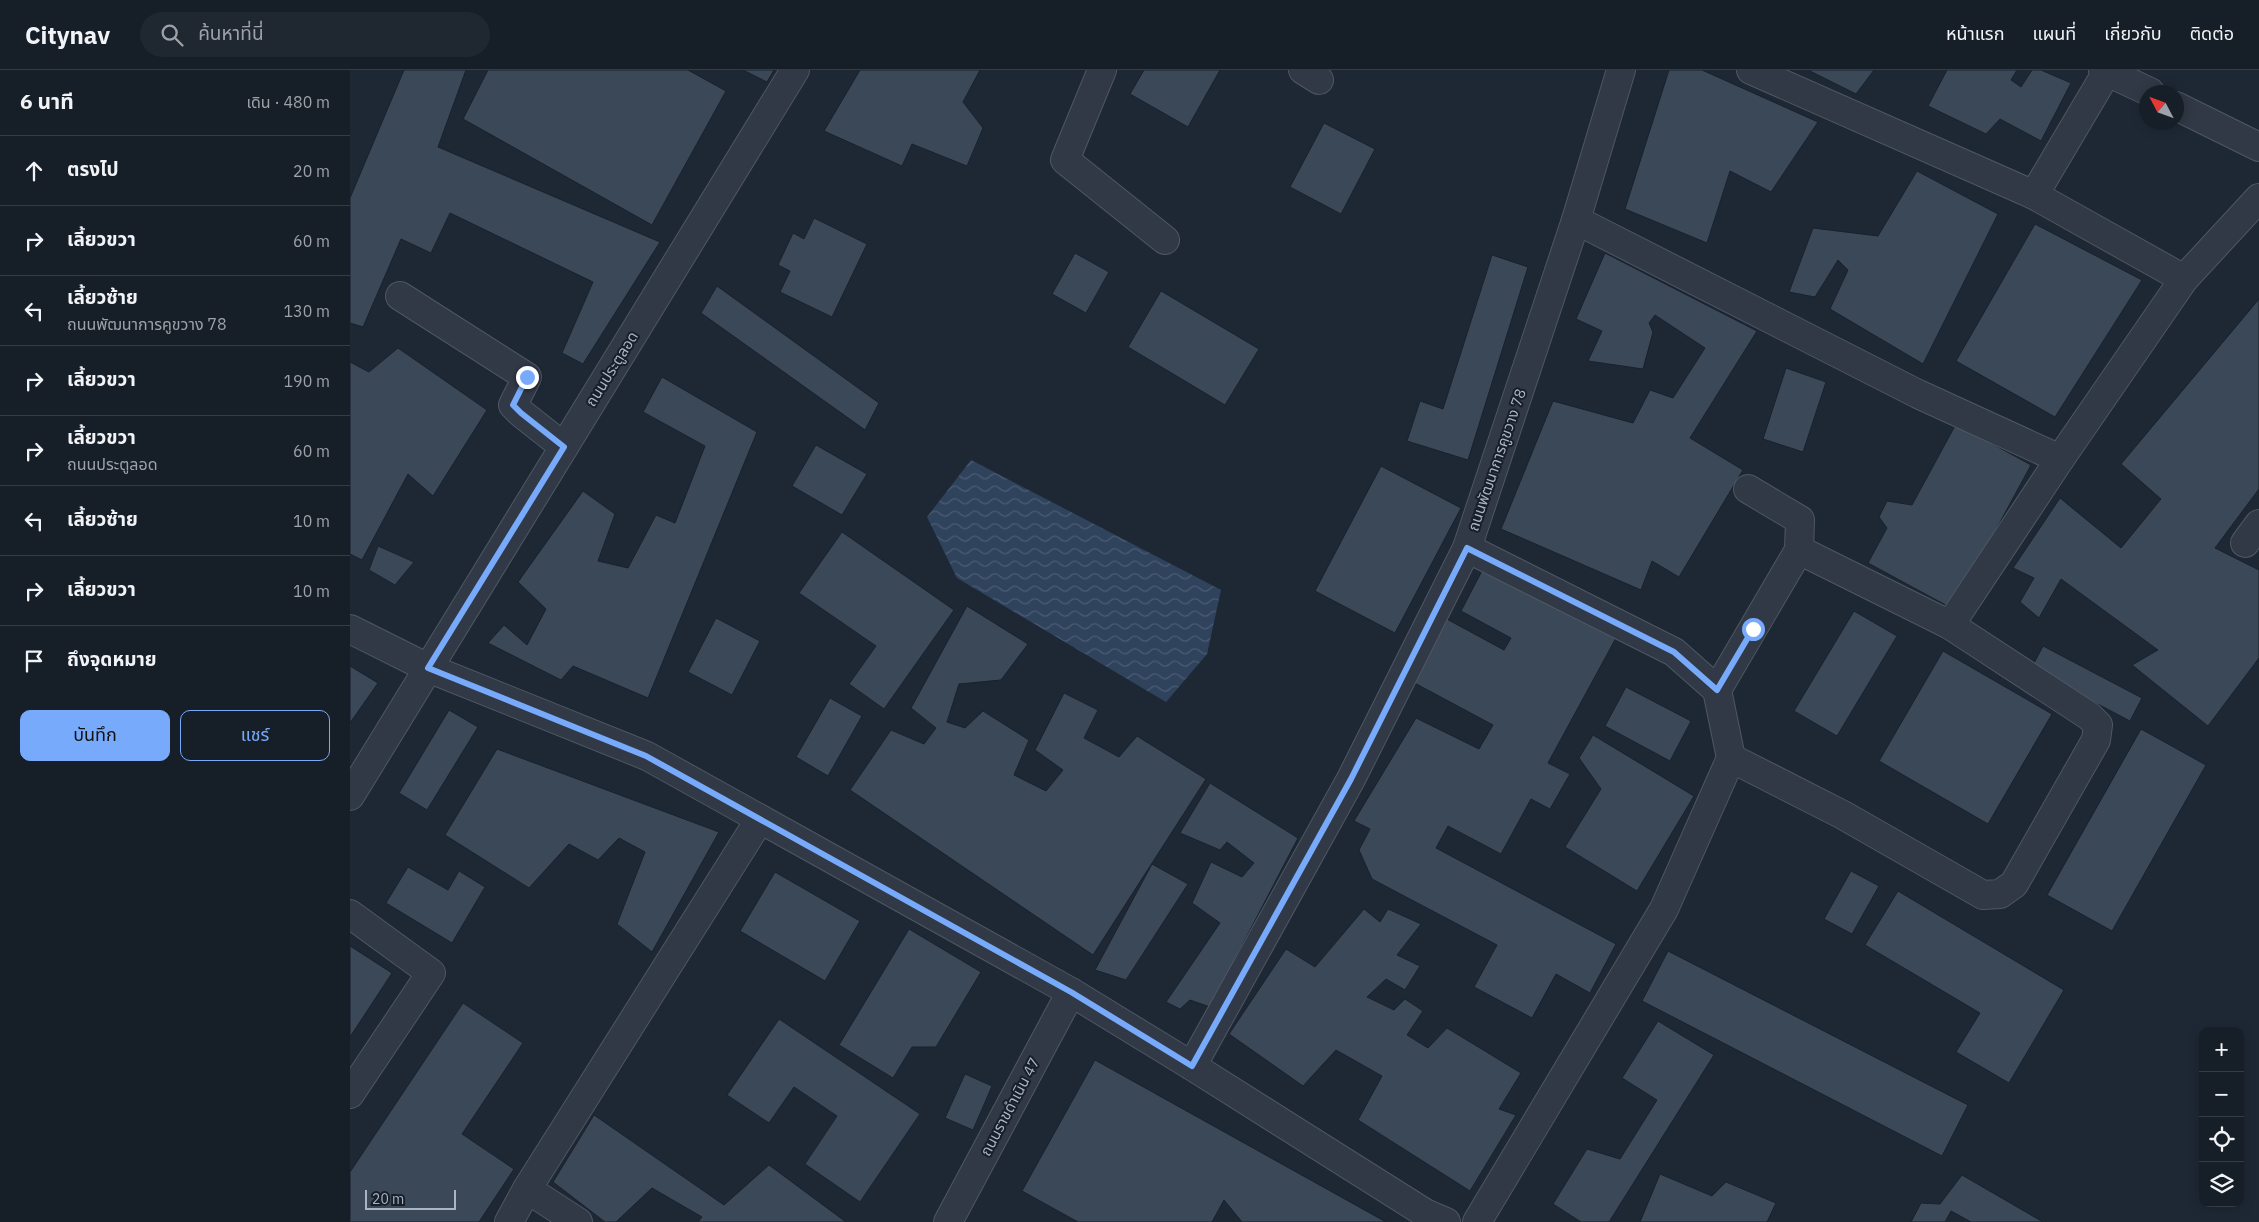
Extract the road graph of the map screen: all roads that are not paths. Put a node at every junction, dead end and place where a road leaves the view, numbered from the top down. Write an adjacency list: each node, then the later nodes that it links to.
1 (795, 70): 15 (street, ถนนประตูลอด)
2 (1102, 70): 12 (street)
3 (1621, 70): 11 (street, ถนนพัฒนาการคูขวาง 78)
4 (1751, 70): 9 (street)
5 (2106, 71): 6 (street); 9 (street)
6 (2139, 87)
7 (2184, 110): 8 (street)
8 (2259, 147)
9 (2034, 195): 13 (street)
10 (2259, 198): 13 (street)
11 (1576, 220): 16 (street); 18 (street, ถนนพัฒนาการคูขวาง 78)
12 (1166, 240)
13 (2184, 279): 16 (street)
14 (400, 296): 15 (street)
15 (564, 447): 22 (street, ถนนประตูลอด)
16 (2060, 459): 20 (street)
17 (1748, 489): 19 (street)
18 (1467, 548): 23 (street); 29 (street, ถนนพัฒนาการคูขวาง 78)
19 (1799, 550): 20 (street); 23 (street)
20 (1950, 626): 24 (street)
21 (350, 629): 22 (street)
22 (428, 668): 25 (street, ถนนประตูลอด); 26 (street)
23 (1717, 690): 24 (street)
24 (1731, 758): 36 (street)
25 (350, 796)
26 (760, 819): 28 (street); 31 (street)
27 (350, 914): 30 (street)
28 (1071, 992): 29 (street); 35 (street, ถนนราขดำเนิน 47)
29 (1192, 1066): 32 (street)
30 (350, 1094)
31 (527, 1188): 33 (street); 34 (street)
32 (1430, 1219)
33 (509, 1222)
34 (578, 1222)
35 (948, 1222)
36 (1477, 1222)

